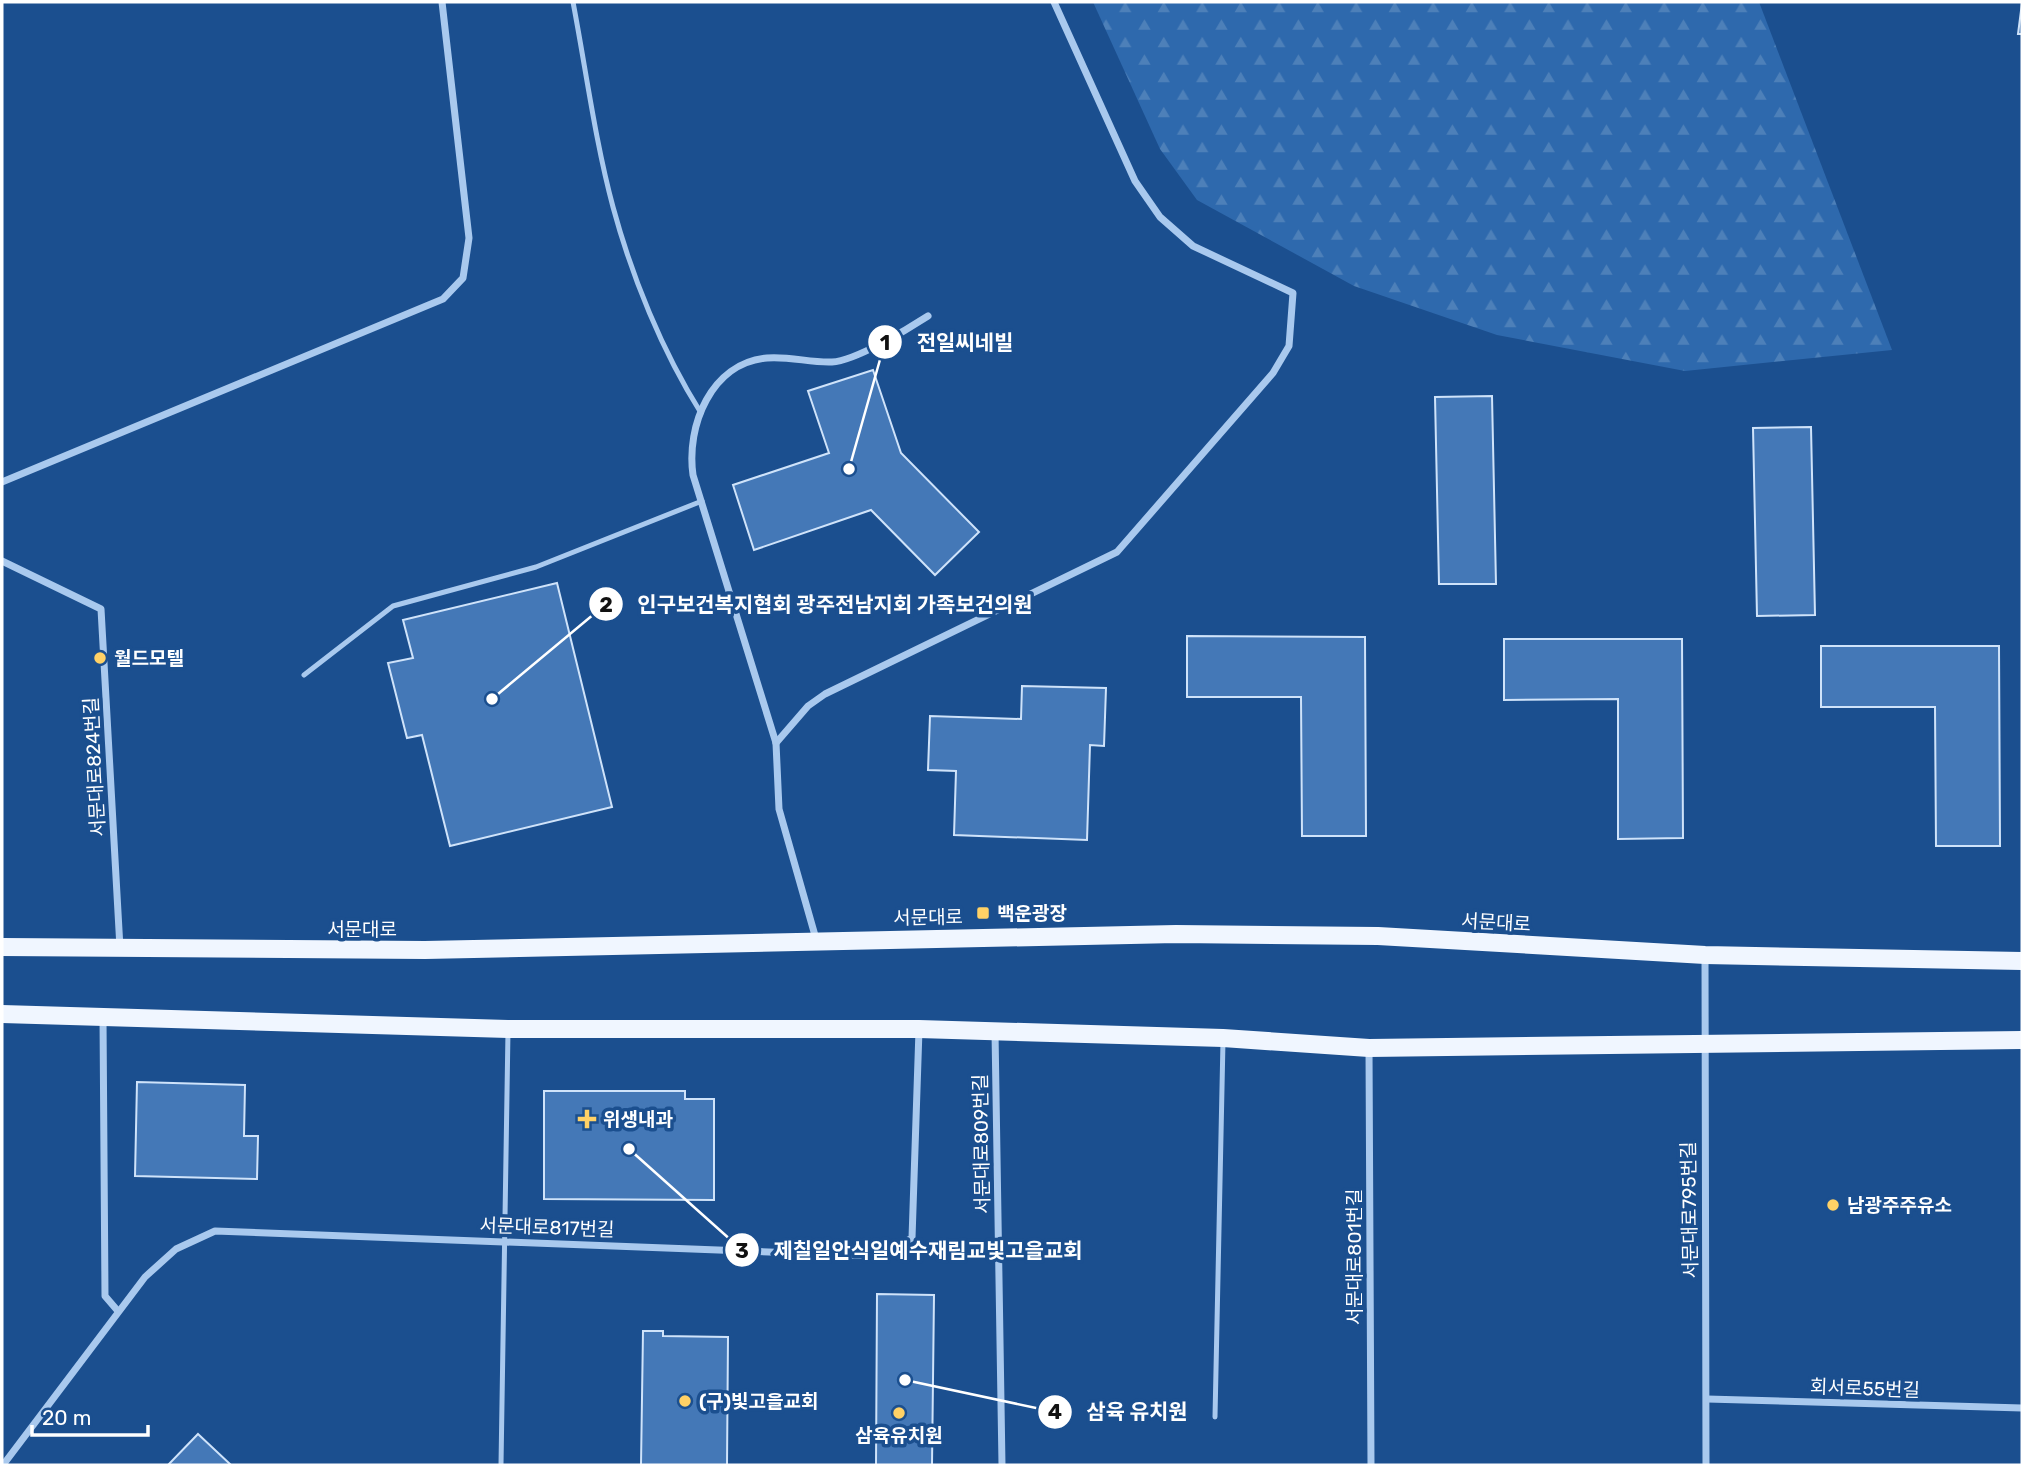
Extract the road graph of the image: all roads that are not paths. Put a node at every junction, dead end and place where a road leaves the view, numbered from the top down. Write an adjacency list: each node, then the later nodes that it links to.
1 (442, 2): 6 (street)
2 (573, 2): 5 (lane)
3 (1054, 2): 10 (street)
4 (928, 316): 5 (street)
5 (701, 413): 7 (street)
6 (2, 482)
7 (702, 501): 9 (lane); 10 (street)
8 (2, 561): 13 (street, 서문대로824번길)
9 (304, 675)
10 (776, 743): 11 (street)
11 (816, 939): 13 (main road, 서문대로); 14 (main road, 서문대로)
12 (2, 947): 13 (main road, 서문대로)
13 (120, 948)
14 (1705, 955): 15 (main road, 서문대로); 23 (street, 서문대로795번길)
15 (2022, 961)
16 (2, 1014): 17 (main road)
17 (103, 1017): 18 (main road); 26 (street)
18 (508, 1029): 19 (main road); 25 (lane)
19 (919, 1029): 20 (main road); 25 (street, 서문대로817번길)
20 (995, 1031): 21 (main road); 32 (street, 서문대로809번길)
21 (1223, 1038): 24 (main road); 29 (lane)
22 (2022, 1040): 23 (main road)
23 (1703, 1045): 24 (main road); 27 (street, 서문대로795번길)
24 (1369, 1048): 33 (street, 서문대로801번길)
25 (505, 1241): 26 (street, 서문대로817번길); 31 (lane)
26 (117, 1310): 30 (street)
27 (1707, 1399): 28 (street, 회서로55번길); 34 (street, 서문대로795번길)
28 (2022, 1408)
29 (1215, 1417)
30 (3, 1465)
31 (501, 1465)
32 (1002, 1465)
33 (1371, 1465)
34 (1706, 1465)

